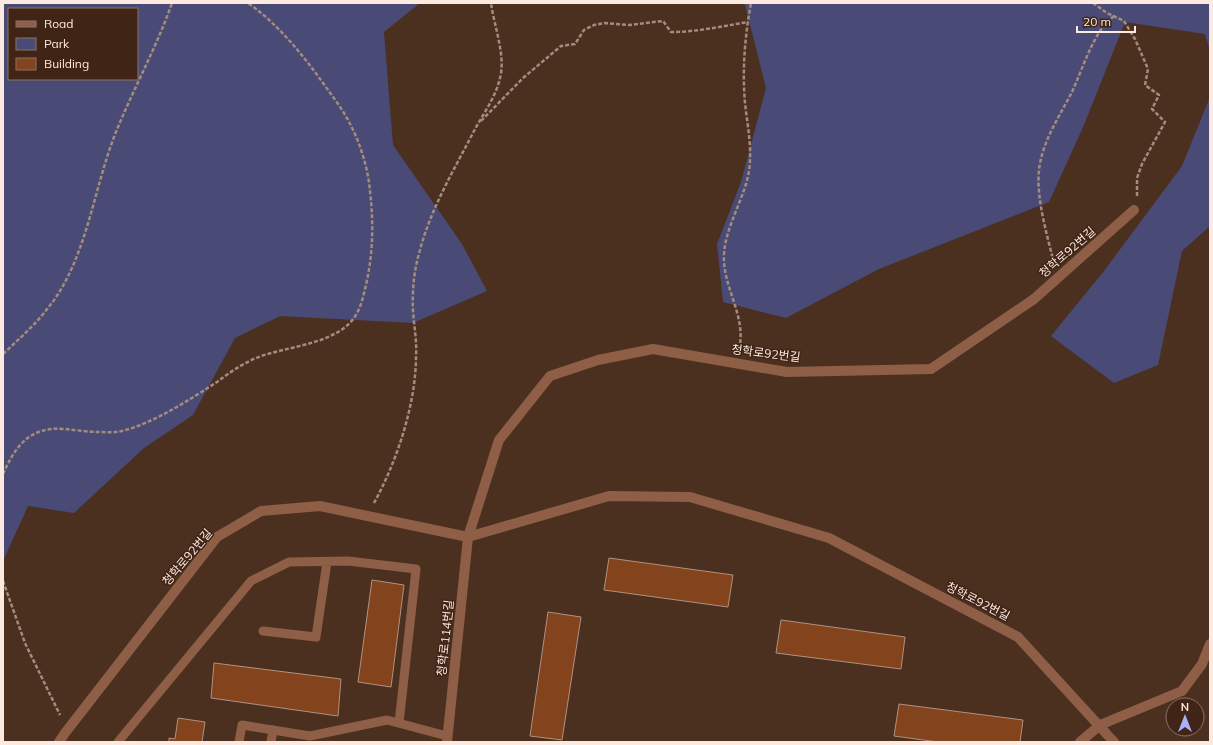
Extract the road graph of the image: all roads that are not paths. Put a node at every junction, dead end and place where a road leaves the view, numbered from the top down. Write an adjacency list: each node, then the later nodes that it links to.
1 (1134, 210): 2 (street, 청학로92번길)
2 (468, 537): 7 (street, 청학로92번길); 10 (street, 청학로114번길); 11 (street, 청학로92번길)
3 (326, 562): 4 (lane); 6 (lane); 12 (lane)
4 (262, 631)
5 (1210, 644): 7 (street)
6 (399, 723): 9 (lane); 10 (lane)
7 (1100, 725): 15 (street); 16 (street, 청학로92번길)
8 (272, 730): 9 (lane); 13 (lane); 14 (lane)
9 (310, 739)
10 (447, 739)
11 (59, 742)
12 (118, 742)
13 (239, 742)
14 (271, 742)
15 (1080, 742)
16 (1114, 742)

